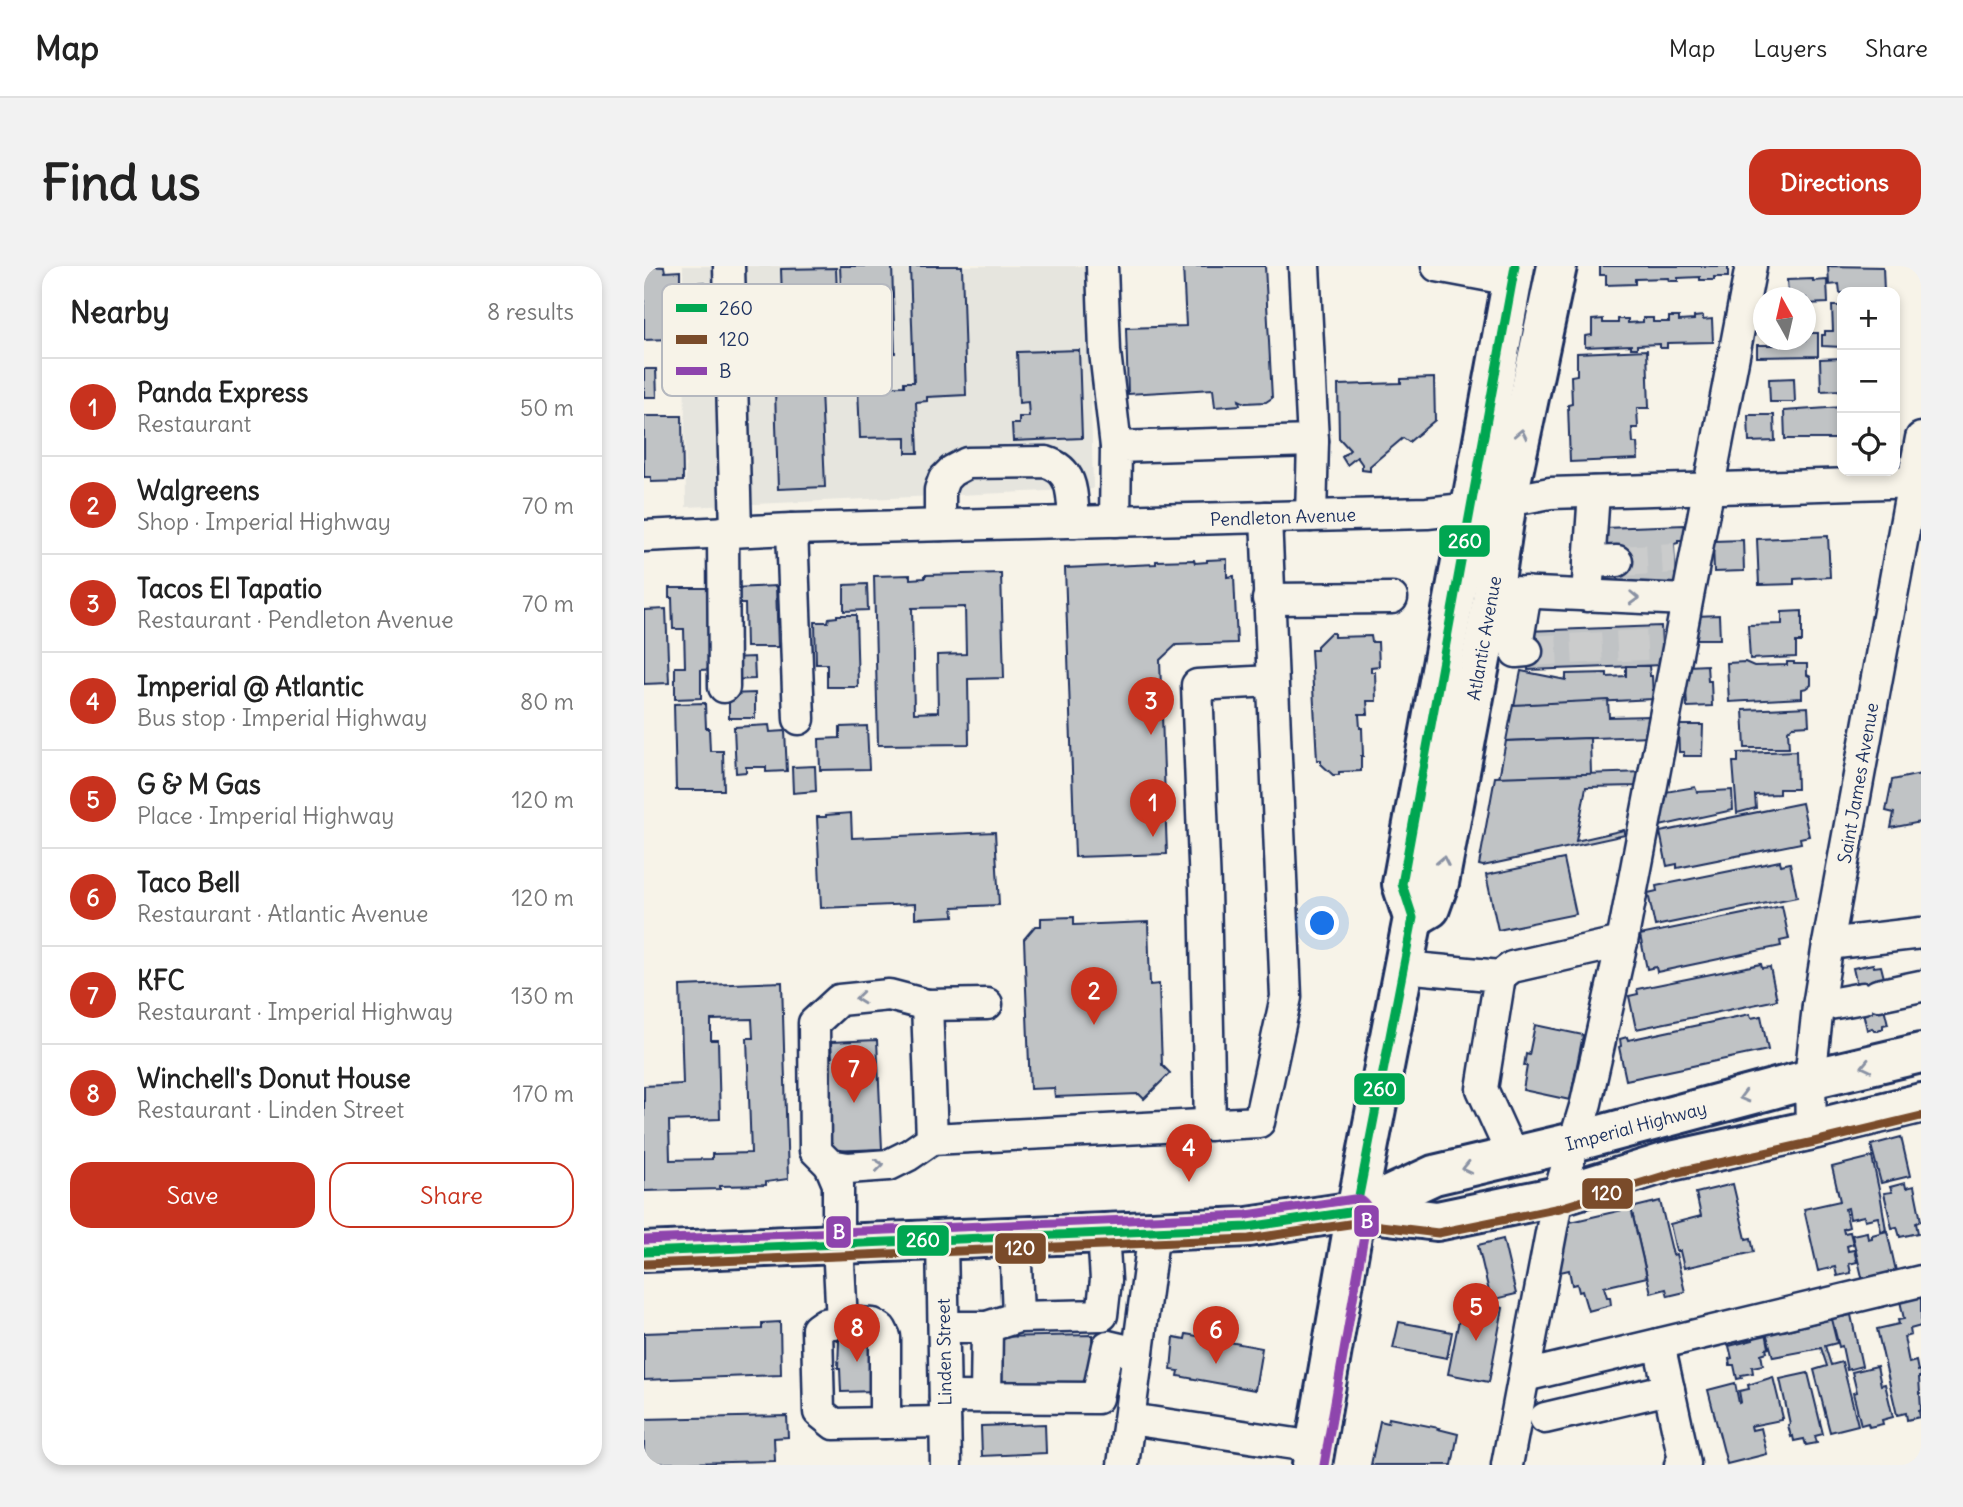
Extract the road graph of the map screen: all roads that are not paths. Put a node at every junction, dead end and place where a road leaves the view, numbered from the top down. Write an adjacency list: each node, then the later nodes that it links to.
1 (730, 266): 8 (street)
2 (1102, 266): 12 (street)
3 (1304, 266): 11 (street)
4 (1437, 266): 7 (street)
5 (1557, 266): 16 (main road, Atlantic Avenue, one-way to 5)
6 (1751, 266): 14 (street)
7 (1514, 273): 16 (main road, Atlantic Avenue)
8 (730, 284)
9 (730, 396): 23 (street)
10 (1921, 438): 13 (street, Saint James Avenue)
11 (1313, 441): 12 (street); 17 (street)
12 (1116, 447): 19 (street)
13 (1916, 482): 14 (street, Pendleton Avenue); 37 (street, Saint James Avenue)
14 (1707, 489): 15 (street, Pendleton Avenue); 29 (street)
15 (1594, 492): 16 (street, Pendleton Avenue); 26 (street)
16 (1489, 504): 17 (street, Pendleton Avenue); 25 (main road, Atlantic Avenue); 35 (main road, Atlantic Avenue)
17 (1311, 516): 18 (street, Pendleton Avenue)
18 (1266, 517): 19 (street, Pendleton Avenue); 28 (street)
19 (1115, 521): 20 (street, Pendleton Avenue)
20 (1074, 522): 21 (street, Pendleton Avenue); 21 (street)
21 (940, 525): 22 (street, Pendleton Avenue)
22 (792, 529): 23 (street, Pendleton Avenue); 33 (street)
23 (730, 532): 24 (street, Pendleton Avenue); 32 (street)
24 (644, 536)
25 (1509, 592): 26 (street); 30 (street); 35 (main road, Atlantic Avenue, one-way to 25)
26 (1587, 596): 29 (street, one-way to 29)
27 (1392, 598): 28 (street)
28 (1268, 599): 31 (street)
29 (1686, 600): 38 (street)
30 (1527, 651)
31 (1272, 681): 48 (street); 48 (street)
32 (724, 687)
33 (799, 719)
34 (1921, 915): 37 (street)
35 (1413, 918): 39 (main road, Atlantic Avenue)
36 (1921, 933): 37 (street)
37 (1830, 935): 44 (street, Saint James Avenue)
38 (1622, 942): 40 (street); 51 (street)
39 (1404, 967): 40 (street); 55 (main road, Atlantic Avenue)
40 (1500, 976): 52 (street)
41 (1921, 986): 44 (street)
42 (987, 1004): 43 (street)
43 (927, 1005): 50 (street); 53 (street, one-way to 53)
44 (1818, 1006): 46 (street, Saint James Avenue)
45 (1921, 1053): 46 (main road, Imperial Highway, one-way to 46)
46 (1810, 1079): 49 (street, Saint James Avenue); 51 (main road, Imperial Highway, one-way to 51)
47 (1921, 1103): 49 (main road, Imperial Highway)
48 (1210, 1125): 50 (street)
49 (1811, 1130): 54 (main road, Imperial Highway)
50 (932, 1139): 53 (street, one-way to 50)
51 (1574, 1142): 52 (main road, Imperial Highway); 54 (street)
52 (1513, 1157): 55 (main road, Imperial Highway, one-way to 55)
53 (830, 1164): 60 (street)
54 (1558, 1196): 55 (main road, Imperial Highway); 71 (street)
55 (1356, 1211): 56 (main road, Imperial Highway); 78 (main road, Atlantic Avenue)
56 (1154, 1231): 57 (main road, Imperial Highway); 70 (street)
57 (1103, 1233): 58 (main road, Imperial Highway); 63 (street)
58 (1015, 1237): 59 (main road, Imperial Highway); 64 (street)
59 (942, 1240): 60 (main road, Imperial Highway); 66 (street, Linden Street)
60 (838, 1244): 61 (main road, Imperial Highway); 65 (street)
61 (644, 1252)
62 (1921, 1281): 68 (street)
63 (1102, 1315): 64 (street); 69 (street)
64 (1018, 1317): 67 (street)
65 (842, 1322): 77 (street); 77 (street)
66 (944, 1327): 67 (street); 74 (street, Linden Street)
67 (987, 1327): 73 (street)
68 (1659, 1344): 71 (street); 72 (street)
69 (1108, 1346): 70 (street); 73 (street)
70 (1138, 1353): 76 (street)
71 (1525, 1376): 82 (street)
72 (1669, 1389): 75 (street); 83 (street)
73 (986, 1397): 74 (street)
74 (945, 1410): 77 (street); 79 (street, Linden Street)
75 (1545, 1418)
76 (1130, 1419): 78 (street); 81 (street)
77 (885, 1423)
78 (1313, 1456)
79 (946, 1465)
80 (1100, 1465): 81 (street)
81 (1123, 1465)
82 (1507, 1465)
83 (1680, 1465)

